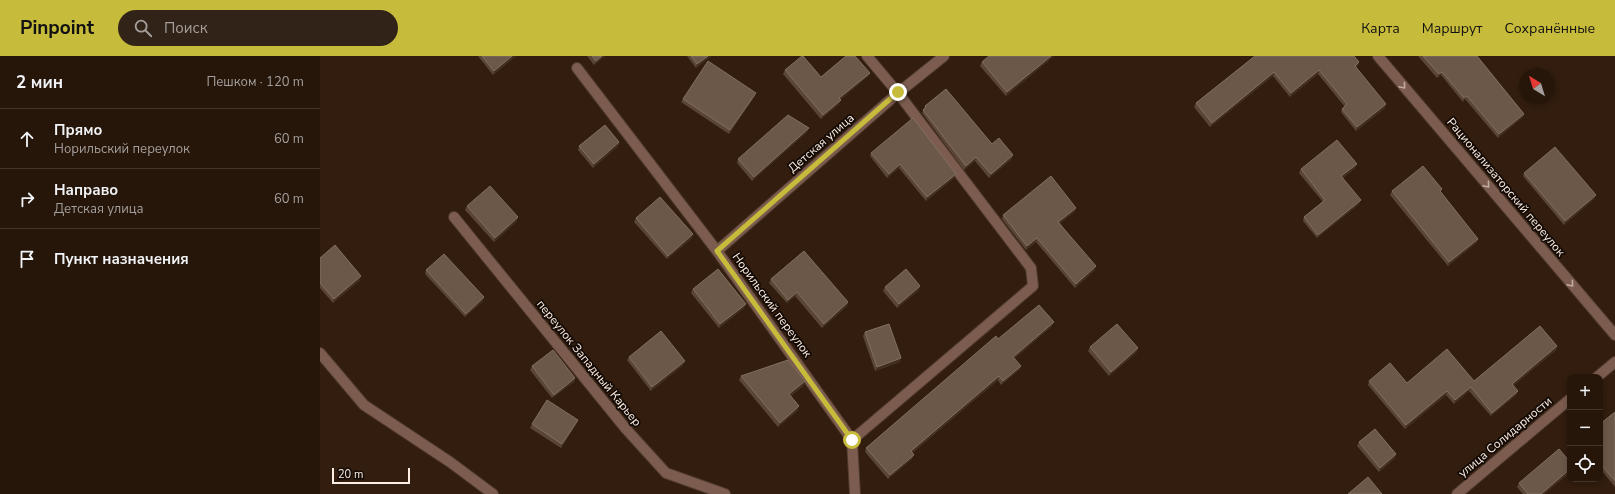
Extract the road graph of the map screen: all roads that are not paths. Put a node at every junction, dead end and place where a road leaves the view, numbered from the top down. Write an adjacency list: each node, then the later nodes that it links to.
1 (867, 56): 5 (street)
2 (944, 56): 5 (street, Детская улица)
3 (1378, 56): 8 (street, Рационализаторский переулок, one-way to 8)
4 (576, 68): 7 (street, Норильский переулок)
5 (898, 92): 7 (street, Детская улица); 13 (street)
6 (454, 217): 15 (street, переулок Западный Карьер)
7 (717, 251): 13 (street, Норильский переулок)
8 (1615, 335)
9 (320, 353): 14 (street)
10 (1615, 362): 11 (street)
11 (1601, 374)
12 (1567, 402): 17 (street, улица Солидарности)
13 (852, 440): 16 (street)
14 (493, 494)
15 (725, 494)
16 (855, 494)
17 (1456, 494)

